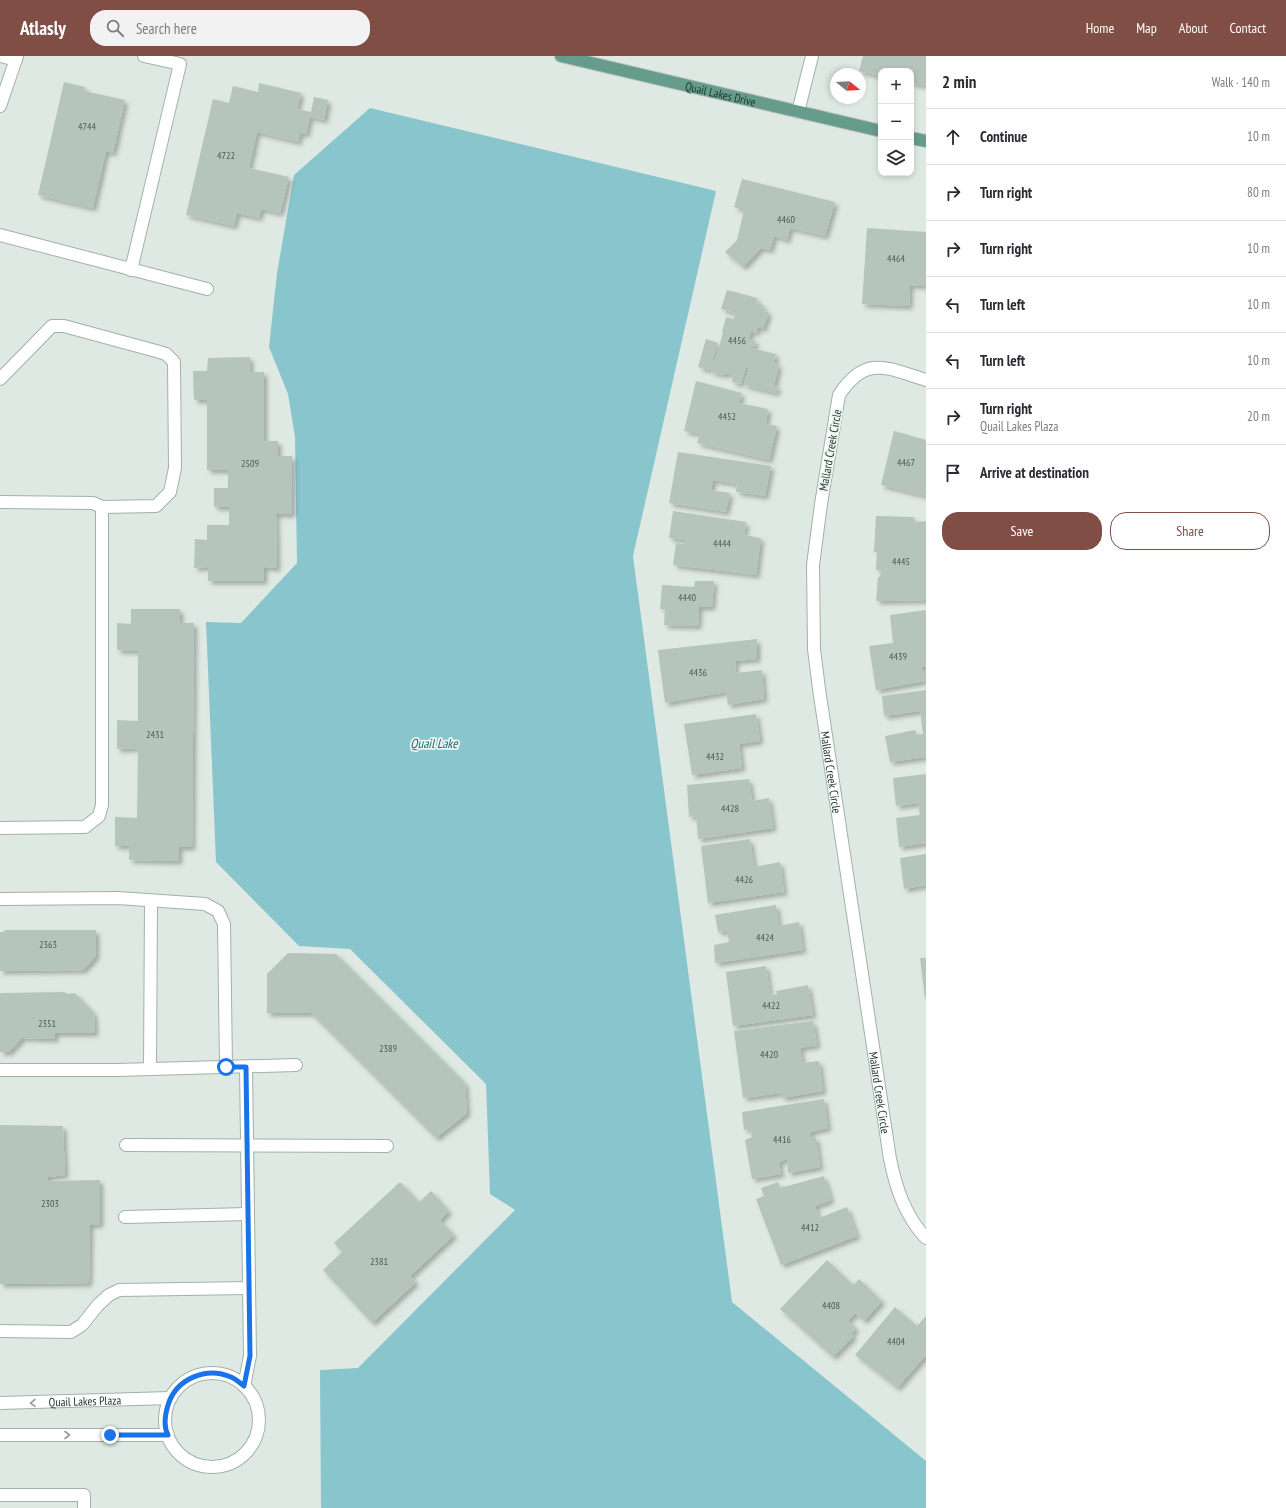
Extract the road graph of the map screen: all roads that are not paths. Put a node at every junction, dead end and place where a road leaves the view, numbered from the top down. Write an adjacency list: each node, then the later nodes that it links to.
1 (1, 56): 5 (street)
2 (144, 56): 12 (street)
3 (561, 56): 7 (main road, Quail Lakes Drive)
4 (812, 56): 7 (street)
5 (16, 58): 6 (street)
6 (0, 106)
7 (798, 112): 8 (main road, Quail Lakes Drive)
8 (878, 130)
9 (914, 139): 10 (main road)
10 (926, 141)
11 (0, 235): 12 (street)
12 (131, 270): 13 (street)
13 (207, 289)
14 (0, 379): 17 (street)
15 (926, 380): 31 (street, Mallard Creek Circle)
16 (0, 502): 17 (street)
17 (102, 507): 18 (street)
18 (0, 828)
19 (0, 900): 20 (street)
20 (151, 901): 22 (street); 24 (street)
21 (296, 1066): 23 (street)
22 (226, 1067): 23 (street); 24 (street)
23 (246, 1067): 26 (street)
24 (150, 1069): 25 (street)
25 (0, 1070)
26 (248, 1144): 27 (street); 28 (street); 29 (street)
27 (126, 1145)
28 (387, 1146)
29 (248, 1214): 30 (street); 32 (street)
30 (125, 1217)
31 (926, 1238)
32 (249, 1288): 33 (street); 34 (street)
33 (0, 1330)
34 (244, 1386): 35 (street); 38 (street)
35 (170, 1398): 36 (street, Quail Lakes Plaza, one-way to 36); 38 (street)
36 (0, 1403)
37 (0, 1434): 38 (street, one-way to 38)
38 (168, 1435)
39 (0, 1494): 40 (street)
40 (84, 1508)

